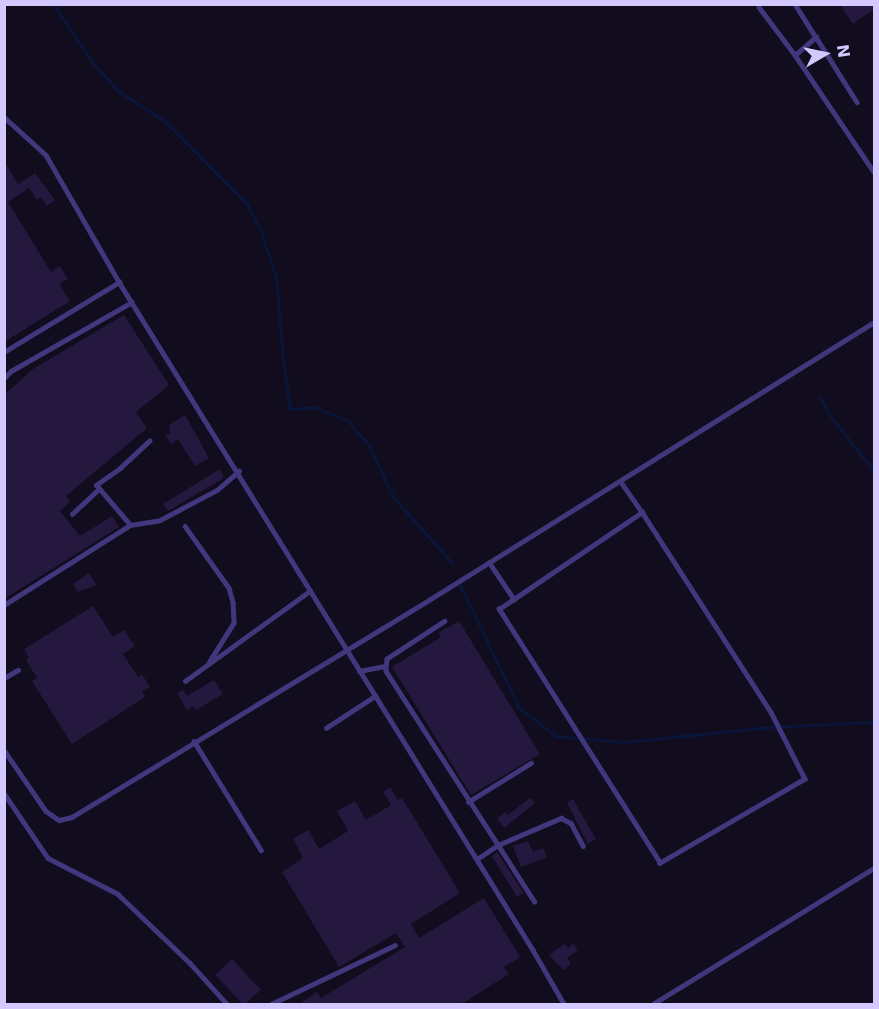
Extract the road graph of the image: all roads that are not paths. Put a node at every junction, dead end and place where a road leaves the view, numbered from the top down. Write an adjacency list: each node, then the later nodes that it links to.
1 (795, 4): 3 (lane)
2 (759, 7): 4 (lane)
3 (816, 37): 4 (lane); 5 (lane)
4 (795, 55): 7 (lane)
5 (857, 102)
6 (4, 117): 8 (lane)
7 (874, 172)
8 (119, 282): 9 (lane); 11 (lane)
9 (132, 302): 12 (lane); 14 (lane)
10 (874, 322): 15 (lane)
11 (4, 352)
12 (4, 378)
13 (149, 441): 16 (lane)
14 (239, 471): 19 (lane); 22 (lane)
15 (621, 482): 17 (lane); 21 (lane)
16 (99, 489): 18 (lane); 19 (lane)
17 (642, 512): 23 (lane); 23 (lane)
18 (72, 514)
19 (130, 525): 24 (lane)
20 (185, 526): 27 (lane)
21 (489, 562): 23 (lane); 26 (lane)
22 (310, 591): 26 (lane); 27 (lane)
23 (513, 599)
24 (4, 605)
25 (445, 621): 28 (lane)
26 (345, 650): 30 (lane); 35 (lane)
27 (209, 663): 32 (lane)
28 (385, 666): 30 (lane); 39 (lane)
29 (18, 670): 31 (lane)
30 (359, 670): 33 (lane)
31 (4, 678)
32 (184, 681)
33 (375, 696): 34 (lane); 43 (lane)
34 (326, 728)
35 (194, 741): 36 (lane); 42 (lane)
36 (4, 750)
37 (531, 763): 39 (lane)
38 (4, 793): 47 (lane)
39 (468, 802): 40 (lane)
40 (498, 845): 41 (lane); 43 (lane); 45 (lane)
41 (583, 846)
42 (261, 850)
43 (477, 859): 49 (lane)
44 (874, 868): 50 (lane)
45 (534, 901)
46 (395, 945): 48 (lane)
47 (227, 1005)
48 (271, 1005)
49 (564, 1005)
50 (653, 1005)

